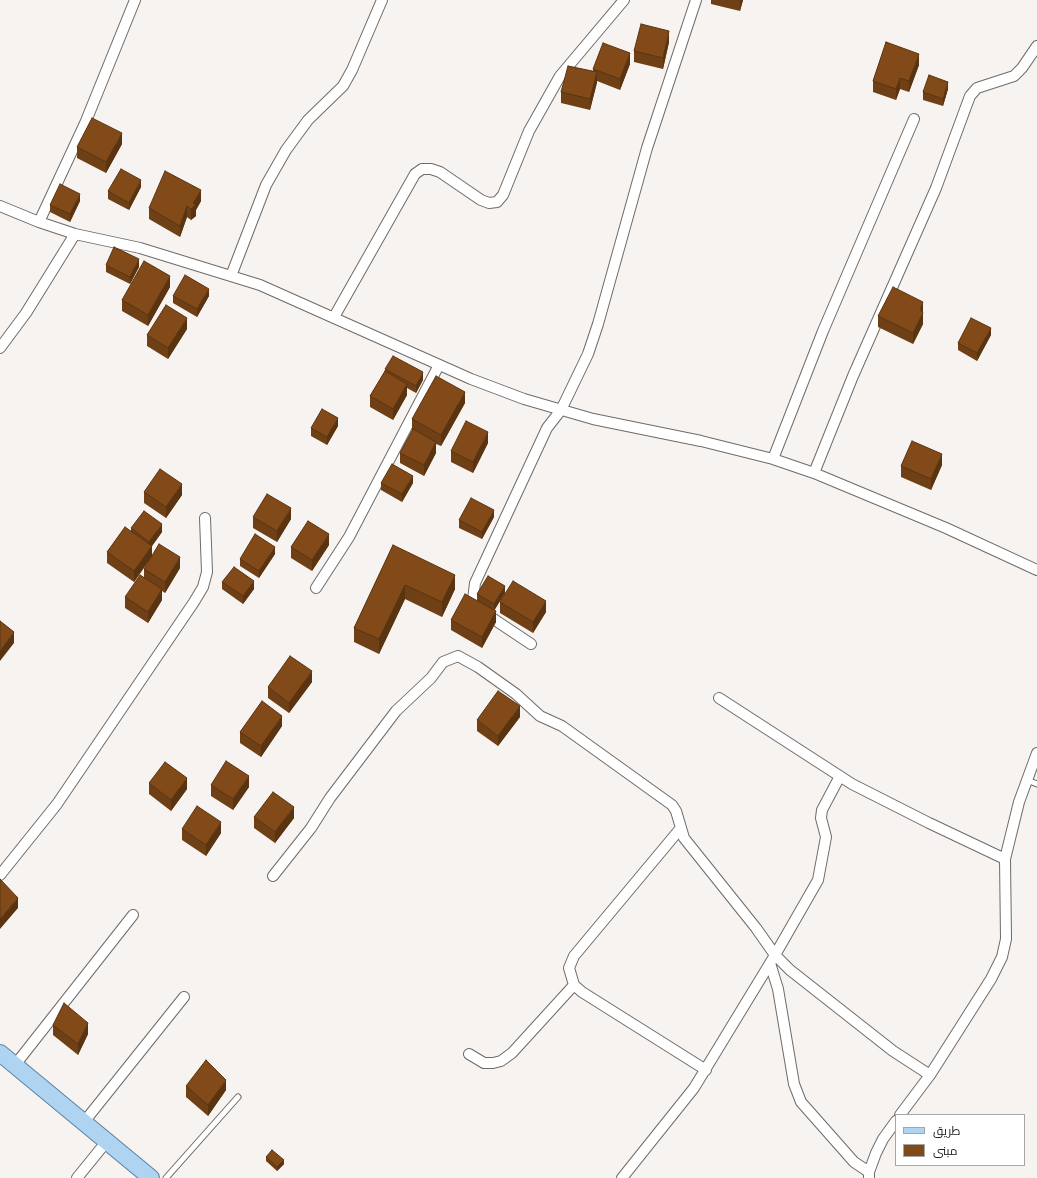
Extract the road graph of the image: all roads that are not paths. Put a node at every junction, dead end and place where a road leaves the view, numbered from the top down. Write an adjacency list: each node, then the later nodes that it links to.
1 (135, 0): 8 (street)
2 (382, 0): 10 (street)
3 (624, 0): 11 (street)
4 (696, 0): 14 (street)
5 (1037, 46): 16 (street)
6 (914, 119): 15 (street)
7 (0, 206): 8 (street)
8 (39, 222): 9 (street)
9 (75, 234): 10 (street); 12 (street)
10 (231, 276): 11 (street)
11 (334, 317): 13 (street)
12 (0, 348)
13 (439, 365): 14 (street); 19 (street)
14 (561, 410): 15 (street); 20 (street)
15 (773, 459): 16 (street)
16 (814, 473): 18 (street)
17 (205, 518): 28 (street)
18 (1037, 570)
19 (316, 588)
20 (531, 644)
21 (719, 698): 23 (street)
22 (1037, 753): 24 (street)
23 (840, 776): 27 (street); 31 (street)
24 (1027, 780): 25 (lane); 27 (street)
25 (1037, 784)
26 (680, 829): 29 (street); 31 (street); 32 (street)
27 (1006, 859): 38 (street)
28 (0, 875)
29 (273, 876)
30 (133, 915): 36 (street)
31 (773, 959): 37 (street); 38 (street); 44 (street)
32 (574, 985): 35 (street); 37 (street)
33 (184, 997): 41 (street)
34 (0, 1053): 36 (main road)
35 (469, 1054)
36 (14, 1064): 41 (main road)
37 (706, 1070): 48 (street)
38 (930, 1075): 40 (street)
39 (238, 1097): 47 (lane)
40 (901, 1114)
41 (84, 1122): 43 (main road)
42 (895, 1122): 44 (street)
43 (107, 1141): 45 (street); 46 (main road)
44 (869, 1175)
45 (77, 1178)
46 (151, 1178)
47 (166, 1178)
48 (622, 1178)

